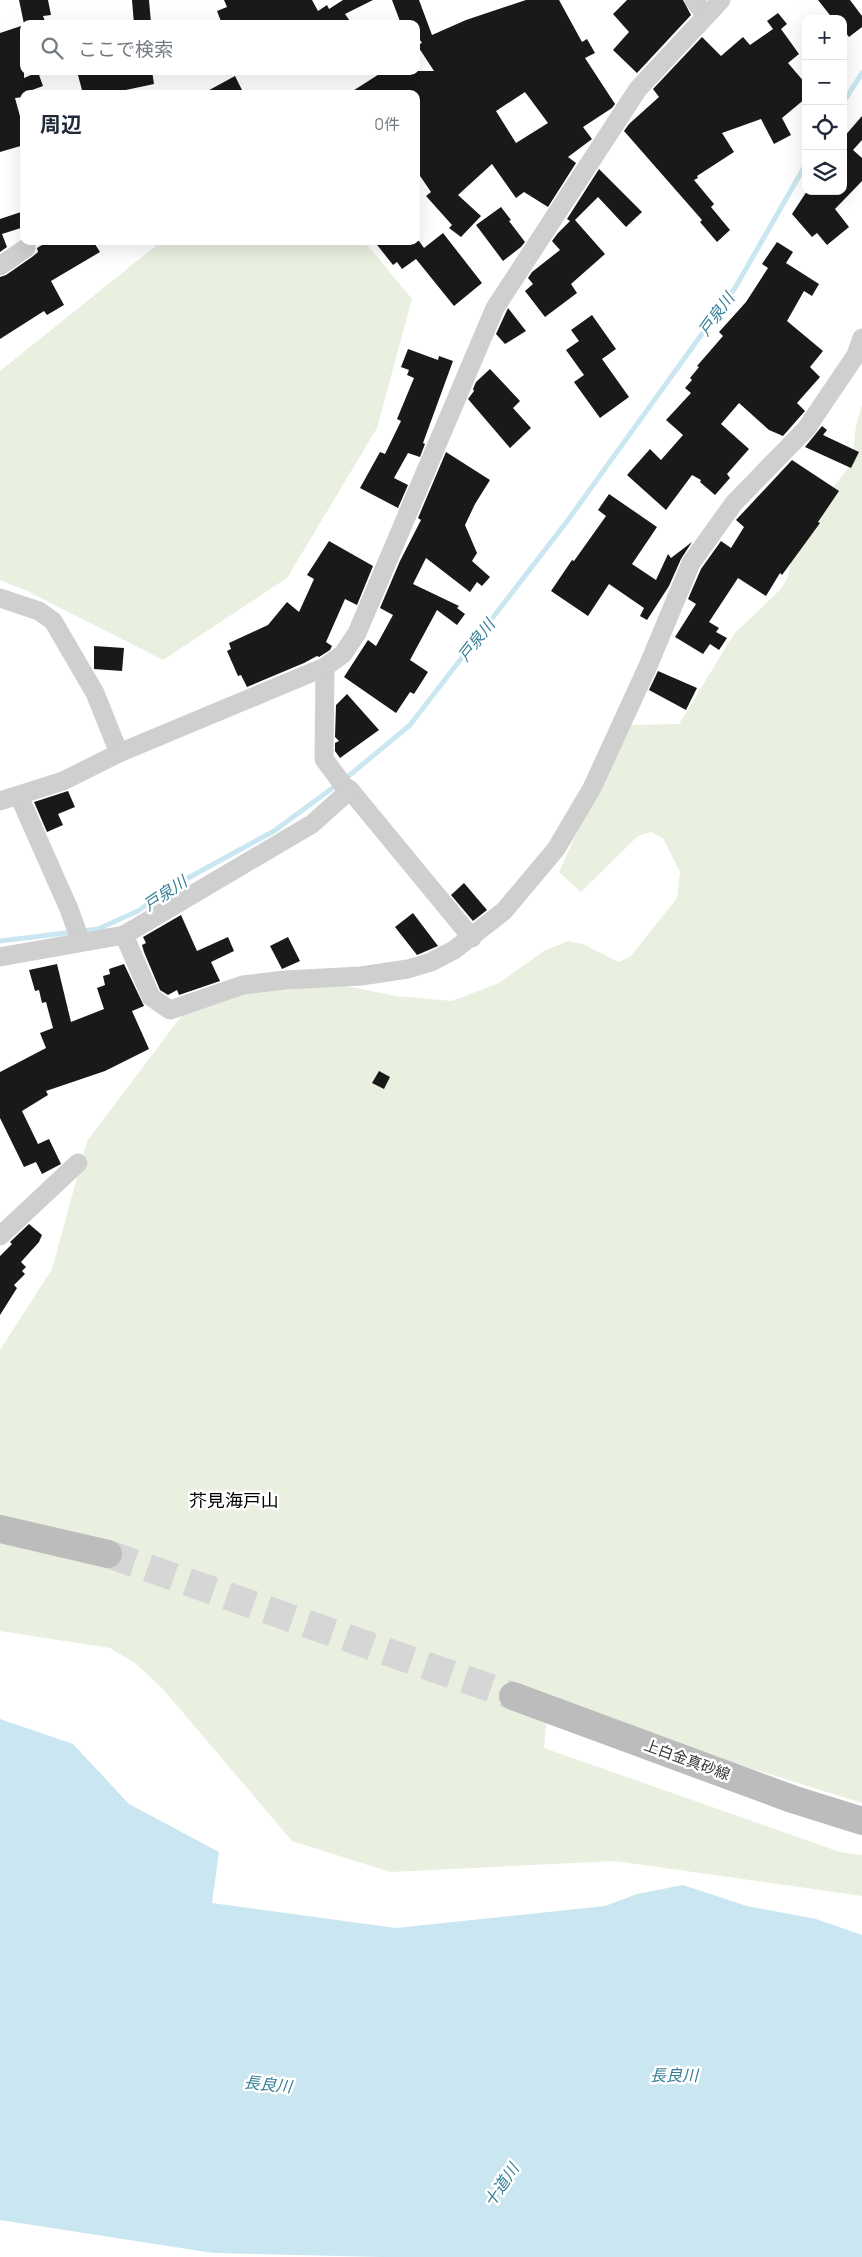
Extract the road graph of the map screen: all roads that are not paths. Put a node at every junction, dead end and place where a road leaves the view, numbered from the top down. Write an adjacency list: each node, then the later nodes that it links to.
1 (694, 0): 3 (street)
2 (721, 0): 3 (street)
3 (706, 16): 8 (street)
4 (26, 248): 5 (street)
5 (0, 266)
6 (862, 338): 14 (street)
7 (0, 598): 9 (street)
8 (325, 667): 9 (street); 10 (street)
9 (119, 753): 11 (street)
10 (343, 783): 13 (street); 14 (street)
11 (19, 796): 12 (street); 15 (street)
12 (0, 801)
13 (124, 934): 14 (street); 15 (street)
14 (472, 938)
15 (80, 942): 16 (street)
16 (0, 957)
17 (78, 1163): 18 (street)
18 (0, 1236)
19 (0, 1529): 20 (main road)
20 (108, 1554)
21 (513, 1696): 22 (main road, 上白金真砂線)
22 (862, 1821)

